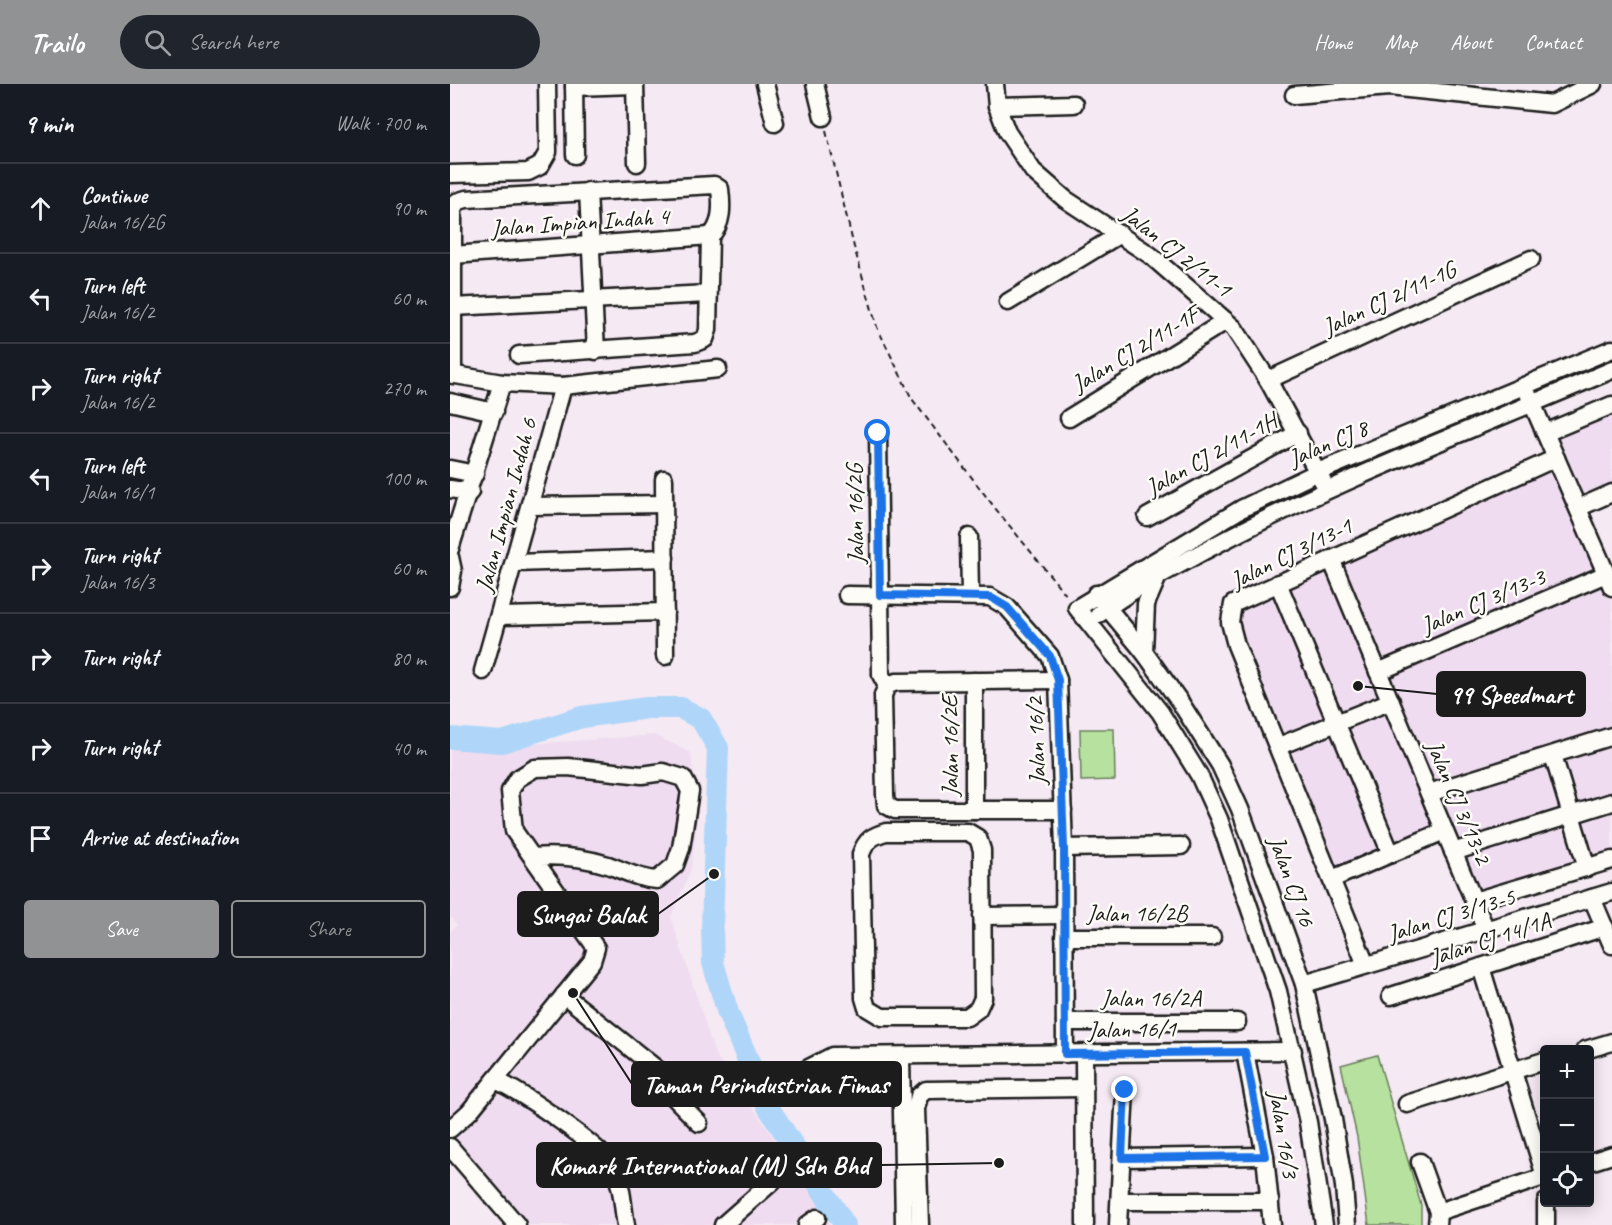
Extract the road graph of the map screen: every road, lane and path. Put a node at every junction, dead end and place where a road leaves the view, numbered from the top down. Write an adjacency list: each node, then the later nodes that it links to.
1 (547, 84): 15 (street)
2 (635, 84): 7 (street); 14 (street)
3 (765, 84): 12 (street)
4 (815, 84): 11 (street)
5 (995, 84): 10 (street, Jalan CJ 2/11-1)
6 (1593, 84): 8 (street)
7 (574, 85): 13 (street)
8 (1294, 94)
9 (1074, 104): 10 (street)
10 (997, 106): 17 (street, Jalan CJ 2/11-1)
11 (823, 117): 72 (path)
12 (775, 123)
13 (575, 155)
14 (637, 163)
15 (450, 174)
16 (588, 191): 18 (street); 19 (street); 20 (street)
17 (1120, 234): 24 (street); 26 (street, Jalan CJ 2/11-1)
18 (710, 236): 19 (street, Jalan Impian Indah 4); 22 (street)
19 (591, 245): 20 (street, Jalan Impian Indah 4); 23 (street)
20 (453, 255): 25 (street)
21 (1531, 259): 33 (street, Jalan CJ 2/11-1G)
22 (708, 294): 23 (street); 28 (street)
23 (593, 299): 25 (street); 28 (street)
24 (1008, 302)
25 (453, 307): 32 (street)
26 (1226, 321): 33 (street, Jalan CJ 2/11-1); 41 (street, Jalan CJ 2/11-1F)
27 (1612, 349): 36 (street, Jalan CJ 8)
28 (596, 351): 29 (street)
29 (519, 355)
30 (718, 369): 35 (street)
31 (1612, 370): 38 (street, Jalan CJ 8)
32 (451, 375): 34 (street)
33 (1268, 380): 43 (street, Jalan CJ 2/11-1)
34 (502, 383): 35 (street); 40 (street)
35 (563, 386): 55 (street, Jalan Impian Indah 6)
36 (1525, 387): 38 (street); 47 (street, Jalan CJ 8)
37 (450, 402): 40 (street)
38 (1532, 404): 44 (street); 51 (street, Jalan CJ 8)
39 (1612, 405): 44 (street)
40 (494, 412): 48 (street)
41 (1069, 417)
42 (878, 433): 70 (street, Jalan 16/2G)
43 (1298, 433): 47 (street, Jalan CJ 2/11-1); 57 (street, Jalan CJ 2/11-1H)
44 (1545, 433): 45 (street)
45 (1556, 458): 56 (street); 62 (street, Jalan CJ 3/13-1)
46 (450, 469): 48 (street)
47 (1318, 472): 51 (street, Jalan CJ 2/11-1); 68 (street, Jalan CJ 8)
48 (475, 474): 52 (street)
49 (664, 479): 54 (street)
50 (450, 489): 52 (street)
51 (1327, 490): 64 (street, Jalan CJ 8)
52 (470, 492): 59 (street)
53 (1611, 496): 56 (street)
54 (664, 504): 55 (street); 61 (street)
55 (531, 506): 63 (street, Jalan Impian Indah 6)
56 (1578, 508): 65 (street)
57 (1147, 517)
58 (969, 537): 71 (street)
59 (450, 549)
60 (450, 557): 67 (street)
61 (664, 558): 63 (street); 74 (street)
62 (1331, 560): 66 (street, Jalan CJ 3/13-1); 80 (street, Jalan CJ 3/13-2)
63 (515, 563): 75 (street, Jalan Impian Indah 6)
64 (1158, 576): 73 (street, Jalan CJ 8); 77 (street)
65 (1609, 581): 80 (street, Jalan CJ 3/13-3)
66 (1278, 583): 85 (street); 87 (street, Jalan CJ 3/13-1)
67 (450, 587)
68 (1096, 594): 72 (street, Jalan CJ 8); 73 (street, Jalan CJ 16)
69 (847, 595): 70 (street, Jalan 16/2)
70 (880, 595): 71 (street, Jalan 16/2); 83 (street, Jalan 16/2G)
71 (970, 595): 81 (street, Jalan 16/2)
72 (1077, 608): 76 (street, Jalan CJ 16)
73 (1107, 608): 76 (street, Jalan CJ 8); 77 (street, Jalan CJ 16)
74 (665, 612): 75 (street); 78 (street)
75 (501, 616): 79 (street, Jalan Impian Indah 6)
76 (1089, 622): 122 (street, Jalan CJ 16)
77 (1144, 652): 115 (street, Jalan CJ 16)
78 (665, 656)
79 (483, 671)
80 (1378, 672): 84 (street, Jalan CJ 3/13-2)
81 (1058, 680): 82 (street); 92 (street, Jalan 16/2)
82 (974, 681): 83 (street); 91 (street, Jalan 16/2E)
83 (891, 684): 91 (street, Jalan 16/2G)
84 (1390, 701): 85 (street); 89 (street, Jalan CJ 3/13-2)
85 (1335, 723): 87 (street); 98 (street)
86 (1612, 736): 88 (street)
87 (1279, 746): 102 (street, Jalan CJ 3/13-1)
88 (1553, 754): 89 (street); 93 (street)
89 (1429, 793): 94 (street, Jalan CJ 3/13-2)
90 (1612, 802): 93 (street)
91 (974, 810): 92 (street)
92 (1063, 810): 96 (street, Jalan 16/2)
93 (1571, 814): 97 (street); 101 (street)
94 (1444, 831): 97 (street, Jalan CJ 3/13-2); 98 (street)
95 (1181, 846): 96 (street)
96 (1064, 848): 106 (street, Jalan 16/2)
97 (1453, 852): 105 (street, Jalan CJ 3/13-2)
98 (1391, 854): 102 (street)
99 (533, 856): 99 (street); 116 (street)
100 (1612, 860): 101 (street, Jalan CJ 3/13-5)
101 (1587, 868): 105 (street, Jalan CJ 3/13-5)
102 (1332, 879): 113 (street, Jalan CJ 3/13-1)
103 (1612, 892): 104 (street, Jalan CJ 3/13-5)
104 (1592, 898): 108 (street); 109 (street, Jalan CJ 3/13-5)
105 (1474, 901): 109 (street, Jalan CJ 3/13-2)
106 (1063, 915): 107 (street); 110 (street, Jalan 16/2)
107 (982, 916): 107 (street)
108 (1605, 927): 112 (street); 114 (street, Jalan CJ 14/1A)
109 (1486, 930): 113 (street, Jalan CJ 3/13-5)
110 (1064, 937): 111 (street, Jalan 16/2B); 118 (street, Jalan 16/2)
111 (1212, 937)
112 (1612, 945)
113 (1366, 965): 115 (street, Jalan CJ 3/13-5)
114 (1481, 967): 117 (street, Jalan CJ 14/1A); 128 (street)
115 (1304, 984): 158 (street, Jalan CJ 16)
116 (564, 995): 130 (street); 134 (street)
117 (1390, 996)
118 (1065, 1022): 119 (street, Jalan 16/2A); 124 (street, Jalan 16/2)
119 (1237, 1022)
120 (1612, 1042): 121 (street)
121 (1594, 1047)
122 (1293, 1051): 123 (street, Jalan 16/1); 157 (street, Jalan CJ 16)
123 (1245, 1052): 125 (street, Jalan 16/1); 138 (street, Jalan 16/3)
124 (1065, 1054): 125 (street, Jalan 16/1); 126 (street, Jalan 16/1)
125 (1084, 1054): 131 (street)
126 (901, 1056): 129 (street, Jalan 16/1); 152 (street)
127 (1540, 1063): 128 (street)
128 (1512, 1071): 133 (street); 140 (street)
129 (799, 1073)
130 (495, 1080): 135 (street); 150 (street)
131 (1084, 1088): 153 (street); 154 (street)
132 (1125, 1090): 139 (street)
133 (1407, 1104)
134 (699, 1123)
135 (450, 1129)
136 (450, 1147): 149 (street)
137 (1612, 1155): 141 (street)
138 (1265, 1156): 139 (street); 146 (street, Jalan 16/3)
139 (1122, 1158): 145 (street)
140 (1540, 1158)
141 (1594, 1161)
142 (1420, 1162): 148 (street)
143 (782, 1173): 151 (street)
144 (1540, 1179): 148 (street)
145 (1120, 1201): 146 (street); 155 (street)
146 (1270, 1201): 156 (street, Jalan 16/3)
147 (1546, 1207): 159 (street)
148 (1438, 1219)
149 (518, 1225)
150 (626, 1225)
151 (723, 1225)
152 (904, 1225)
153 (920, 1225)
154 (1085, 1225)
155 (1118, 1225)
156 (1272, 1225)
157 (1323, 1225)
158 (1347, 1225)
159 (1546, 1225)

